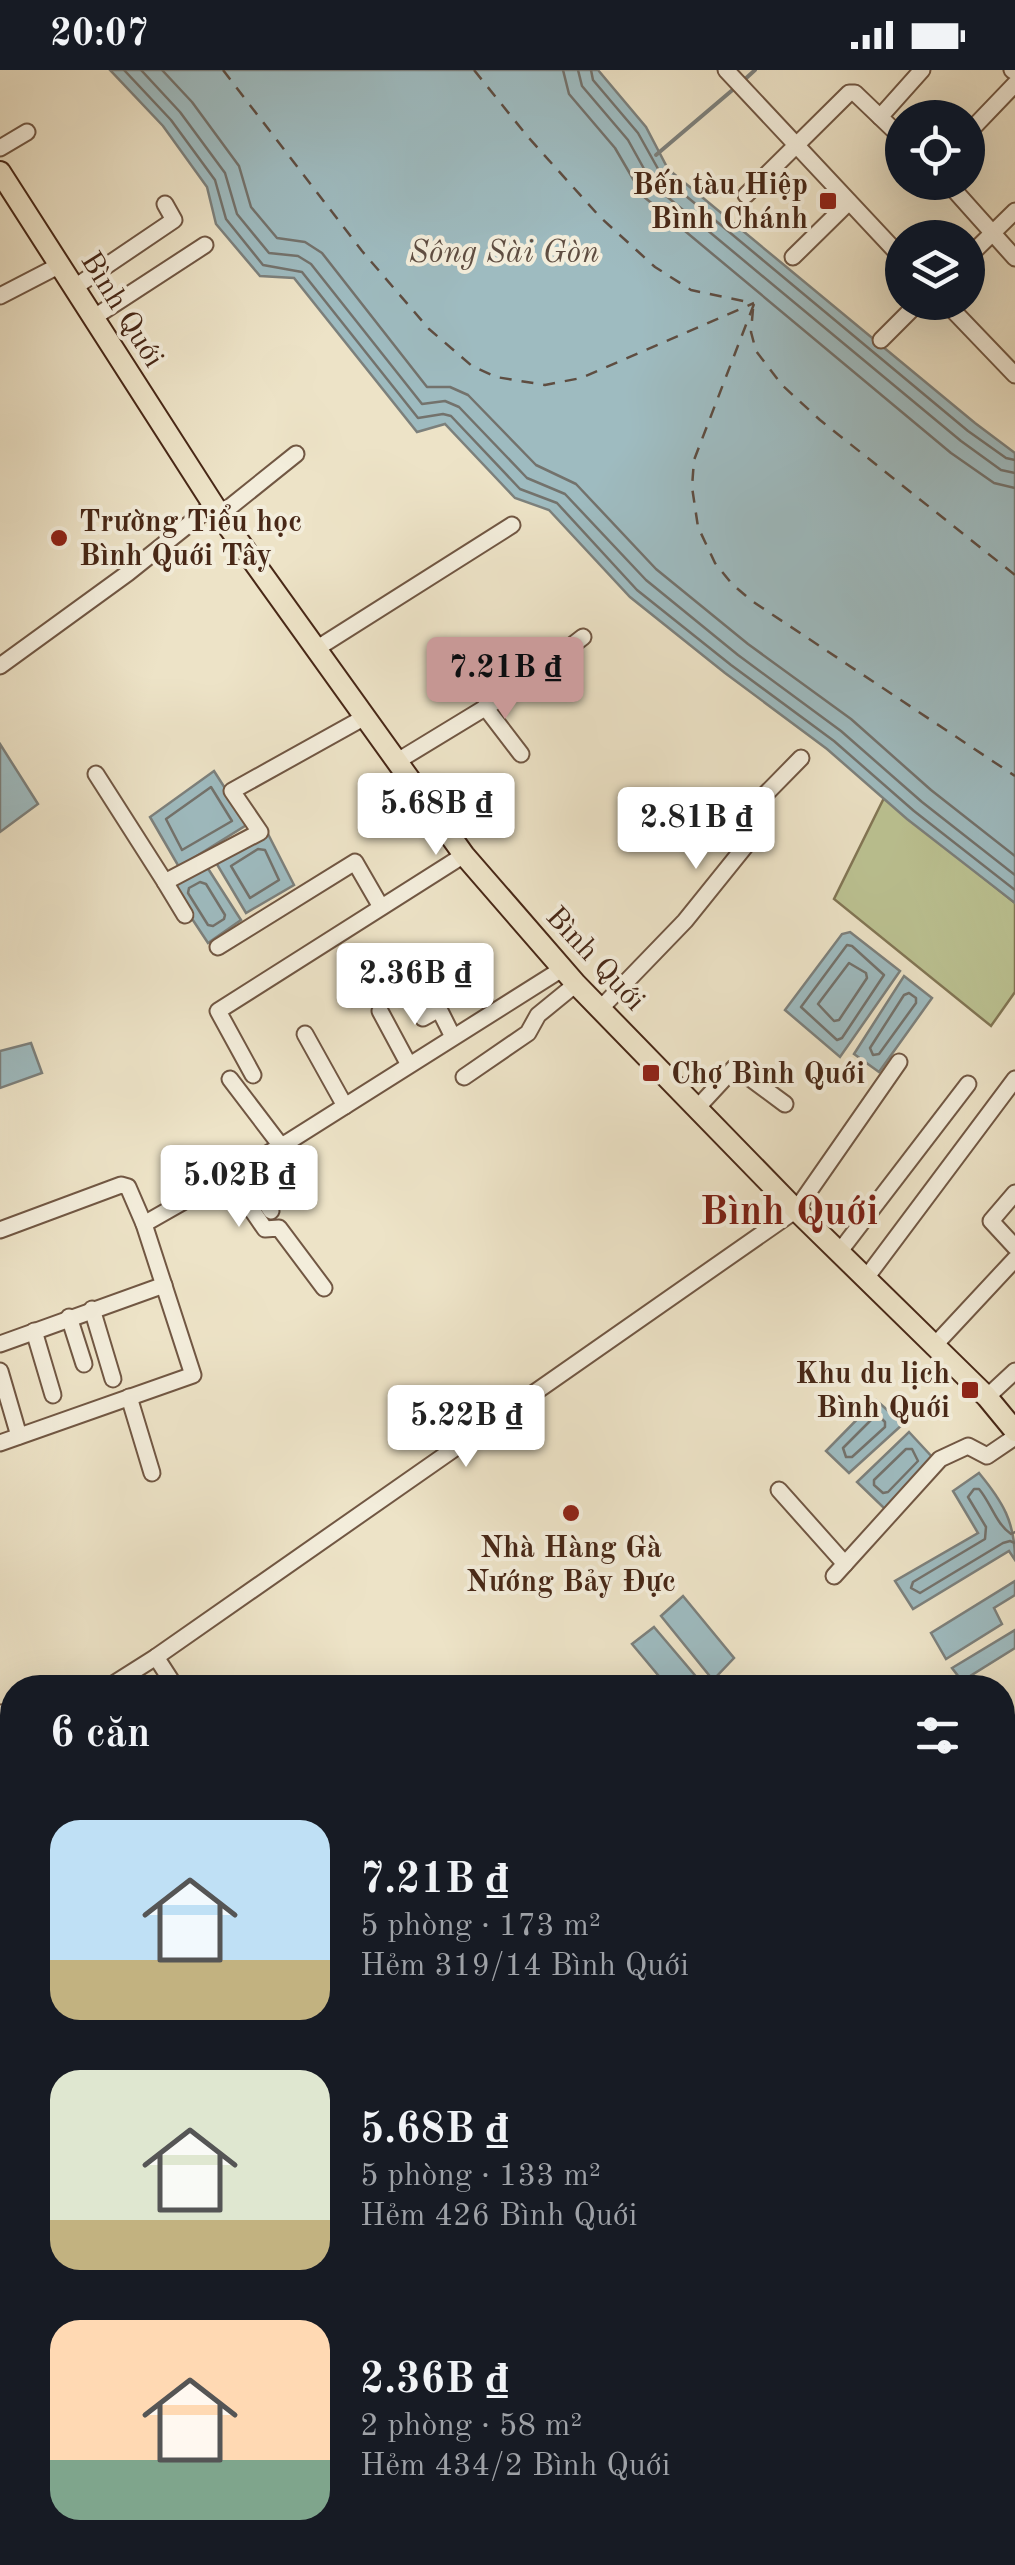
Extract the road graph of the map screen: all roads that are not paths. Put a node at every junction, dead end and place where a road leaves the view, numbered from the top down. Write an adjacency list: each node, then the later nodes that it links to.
1 (726, 70): 8 (street)
2 (922, 70): 5 (street)
3 (1015, 84): 4 (street)
4 (985, 115)
5 (880, 116): 6 (street); 8 (street)
6 (885, 121)
7 (28, 132): 9 (street)
8 (796, 146): 11 (street); 13 (street)
9 (0, 148)
10 (0, 172): 22 (main road, Bình Quới)
11 (746, 194)
12 (962, 200): 16 (street)
13 (849, 202): 17 (street); 20 (street)
14 (165, 204): 23 (street)
15 (1015, 211): 16 (street)
16 (992, 235): 18 (street); 21 (street)
17 (885, 240)
18 (985, 242)
19 (205, 244): 25 (street)
20 (793, 257)
21 (1015, 258)
22 (60, 266): 23 (main road, Bình Quới); 24 (street)
23 (75, 287): 25 (main road, Bình Quới)
24 (0, 296)
25 (93, 318): 31 (main road, Bình Quới)
26 (901, 320): 28 (street)
27 (962, 320): 29 (street)
28 (881, 340)
29 (1015, 375)
30 (296, 454): 31 (street)
31 (216, 510): 34 (main road, Bình Quới); 35 (street)
32 (512, 525): 34 (street)
33 (582, 637): 36 (street)
34 (316, 649): 37 (main road, Bình Quới)
35 (0, 666)
36 (485, 707): 38 (street); 40 (street)
37 (365, 717): 40 (main road, Bình Quới); 45 (street)
38 (521, 754)
39 (802, 758): 43 (street)
40 (396, 762): 44 (main road, Bình Quới)
41 (96, 774): 45 (street)
42 (724, 797): 43 (street)
43 (744, 816): 50 (street)
44 (464, 855): 46 (street); 49 (main road, Bình Quới)
45 (166, 882): 47 (street)
46 (381, 907): 48 (street); 57 (street)
47 (185, 915)
48 (218, 947)
49 (569, 976): 50 (main road, Bình Quới); 54 (street); 58 (street)
50 (600, 1008): 64 (main road, Bình Quới)
51 (380, 1011): 56 (street)
52 (423, 1018): 54 (street)
53 (305, 1034): 63 (street)
54 (453, 1038): 56 (street)
55 (898, 1062): 68 (street)
56 (409, 1065): 63 (street)
57 (253, 1075)
58 (464, 1076)
59 (1015, 1078): 75 (street)
60 (230, 1079): 65 (street)
61 (968, 1084): 73 (street)
62 (785, 1104): 64 (street)
63 (345, 1106): 65 (street)
64 (698, 1107): 68 (main road, Bình Quới)
65 (281, 1146): 66 (street)
66 (235, 1172): 69 (street); 70 (street); 77 (street)
67 (1015, 1193): 72 (street)
68 (796, 1210): 73 (main road, Bình Quới); 95 (street)
69 (271, 1211)
70 (144, 1224): 71 (street); 76 (street)
71 (0, 1230)
72 (1015, 1247)
73 (840, 1251): 75 (main road, Bình Quới)
74 (1015, 1259): 82 (street)
75 (866, 1278): 82 (main road, Bình Quới)
76 (164, 1285): 78 (street); 88 (street)
77 (324, 1288)
78 (92, 1308): 79 (street); 86 (street)
79 (69, 1317): 80 (street); 83 (street)
80 (34, 1331): 81 (street); 87 (street)
81 (1, 1344): 84 (street)
82 (933, 1347): 89 (main road, Bình Quới)
83 (84, 1364)
84 (0, 1370): 91 (street)
85 (1015, 1370): 89 (street)
86 (113, 1379)
87 (52, 1395)
88 (129, 1397): 91 (street); 93 (street)
89 (987, 1397): 90 (main road, Bình Quới)
90 (1015, 1434): 94 (street)
91 (19, 1436): 92 (street)
92 (0, 1443)
93 (152, 1472)
94 (779, 1490)
95 (156, 1657): 96 (street); 97 (street)
96 (128, 1675)
97 (168, 1675)

